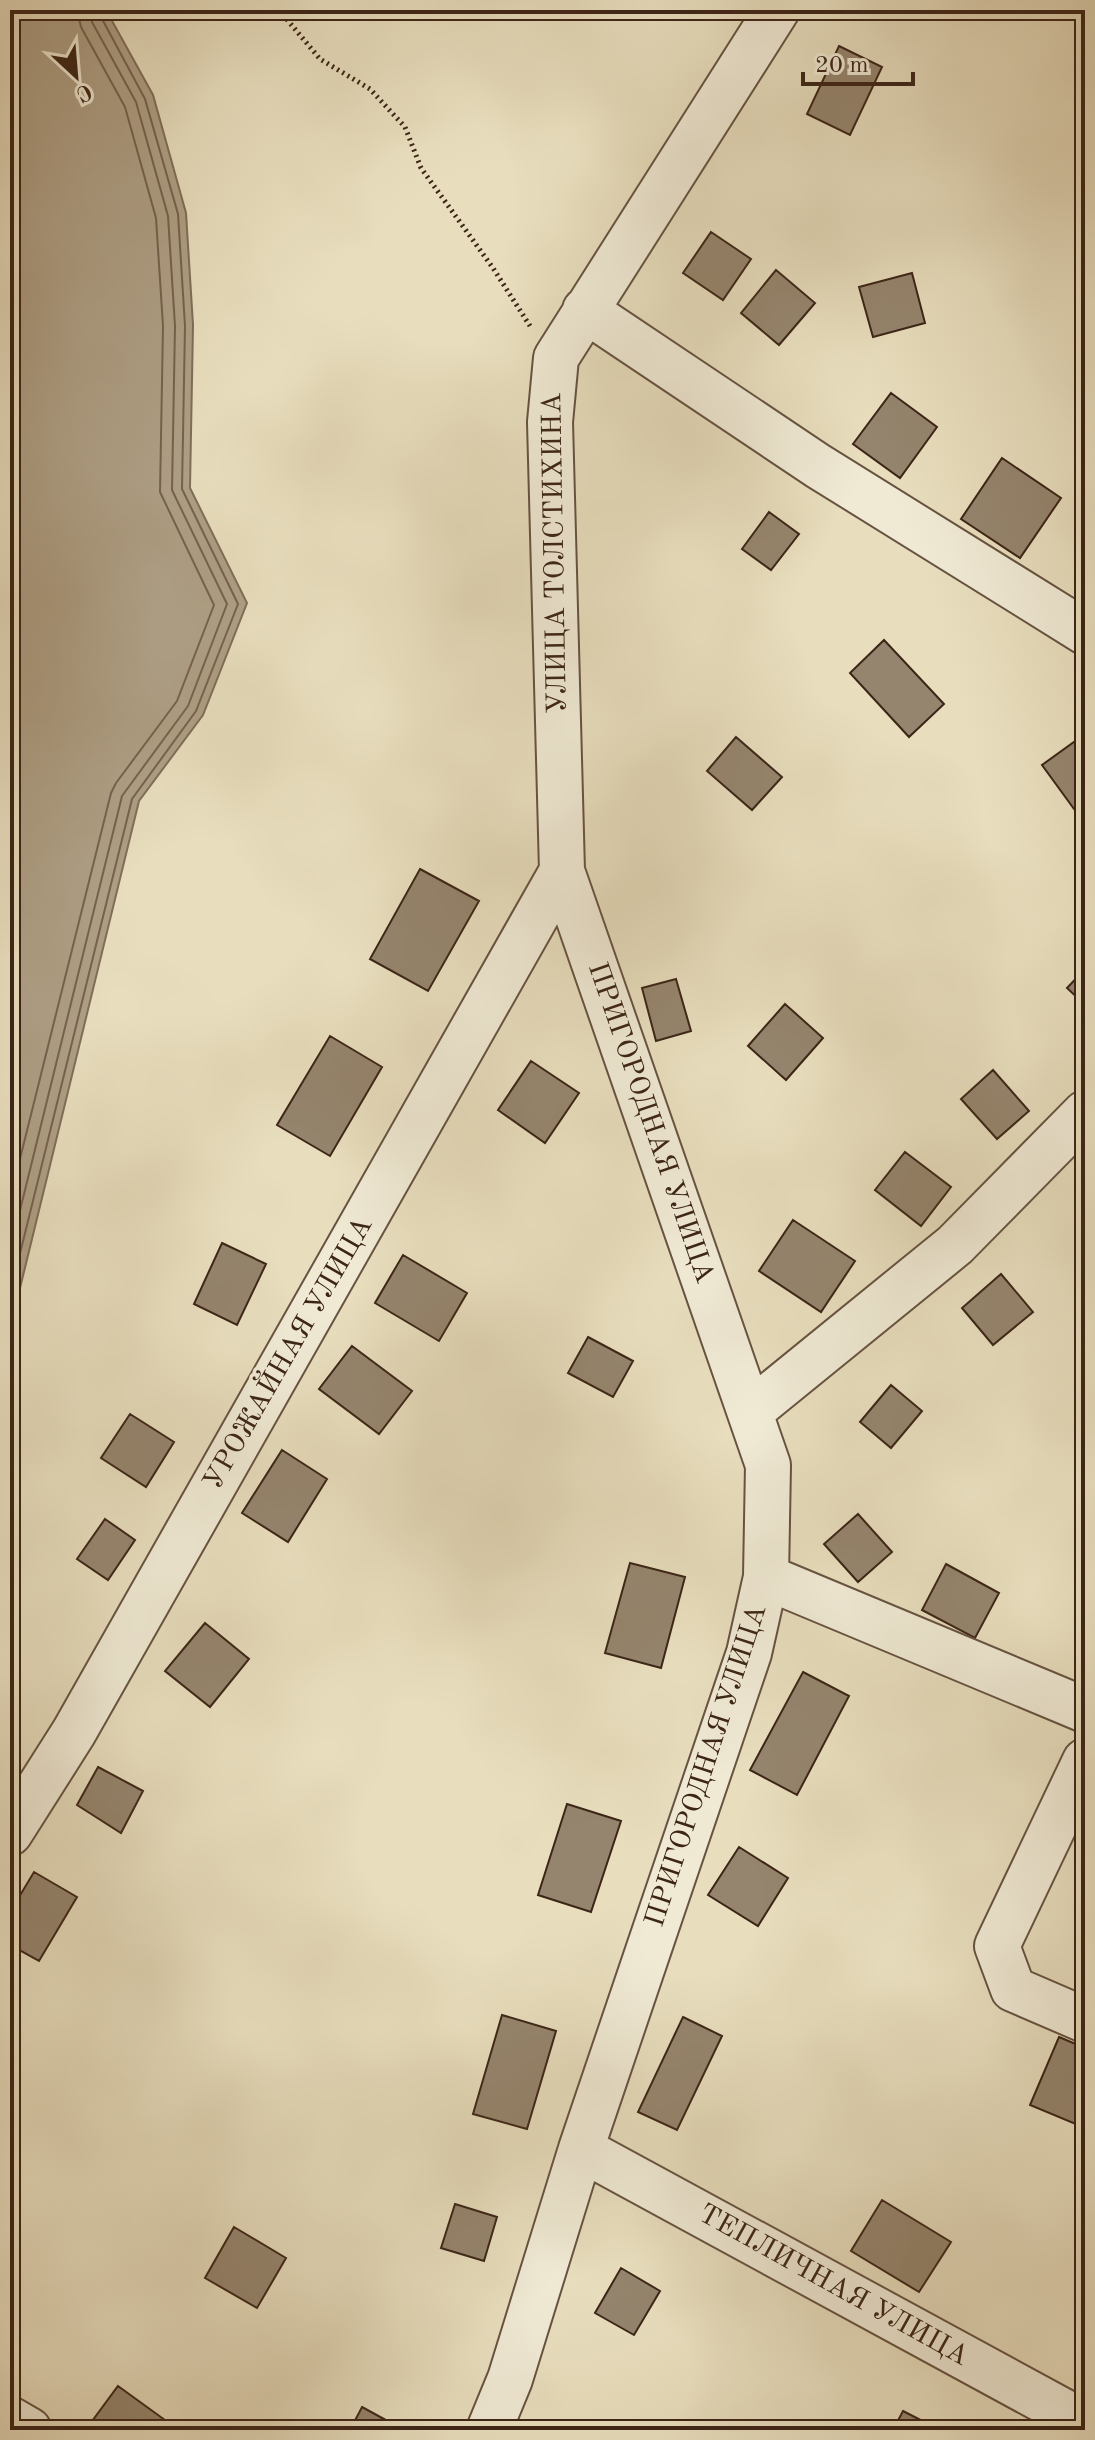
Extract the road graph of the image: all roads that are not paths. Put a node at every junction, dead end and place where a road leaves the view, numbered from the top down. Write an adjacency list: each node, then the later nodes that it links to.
1 (777, 10): 2 (street, УЛИЦА ТОЛСТИХИНА)
2 (585, 310): 3 (street); 4 (street, УЛИЦА ТОЛСТИХИНА)
3 (1085, 632)
4 (562, 871): 6 (street, ПРИГОРОДНАЯ УЛИЦА); 10 (street, УРОЖАЙНАЯ УЛИЦА)
5 (1085, 1113): 6 (street)
6 (751, 1411): 7 (street, ПРИГОРОДНАЯ УЛИЦА)
7 (766, 1577): 8 (street); 12 (street, ПРИГОРОДНАЯ УЛИЦА)
8 (1085, 1710)
9 (1085, 1761): 11 (street)
10 (10, 1833)
11 (1085, 2020)
12 (581, 2149): 14 (street, ТЕПЛИЧНАЯ УЛИЦА); 16 (street, ПРИГОРОДНАЯ УЛИЦА)
13 (10, 2419): 15 (street)
14 (1085, 2423)
15 (29, 2430)
16 (489, 2430)

